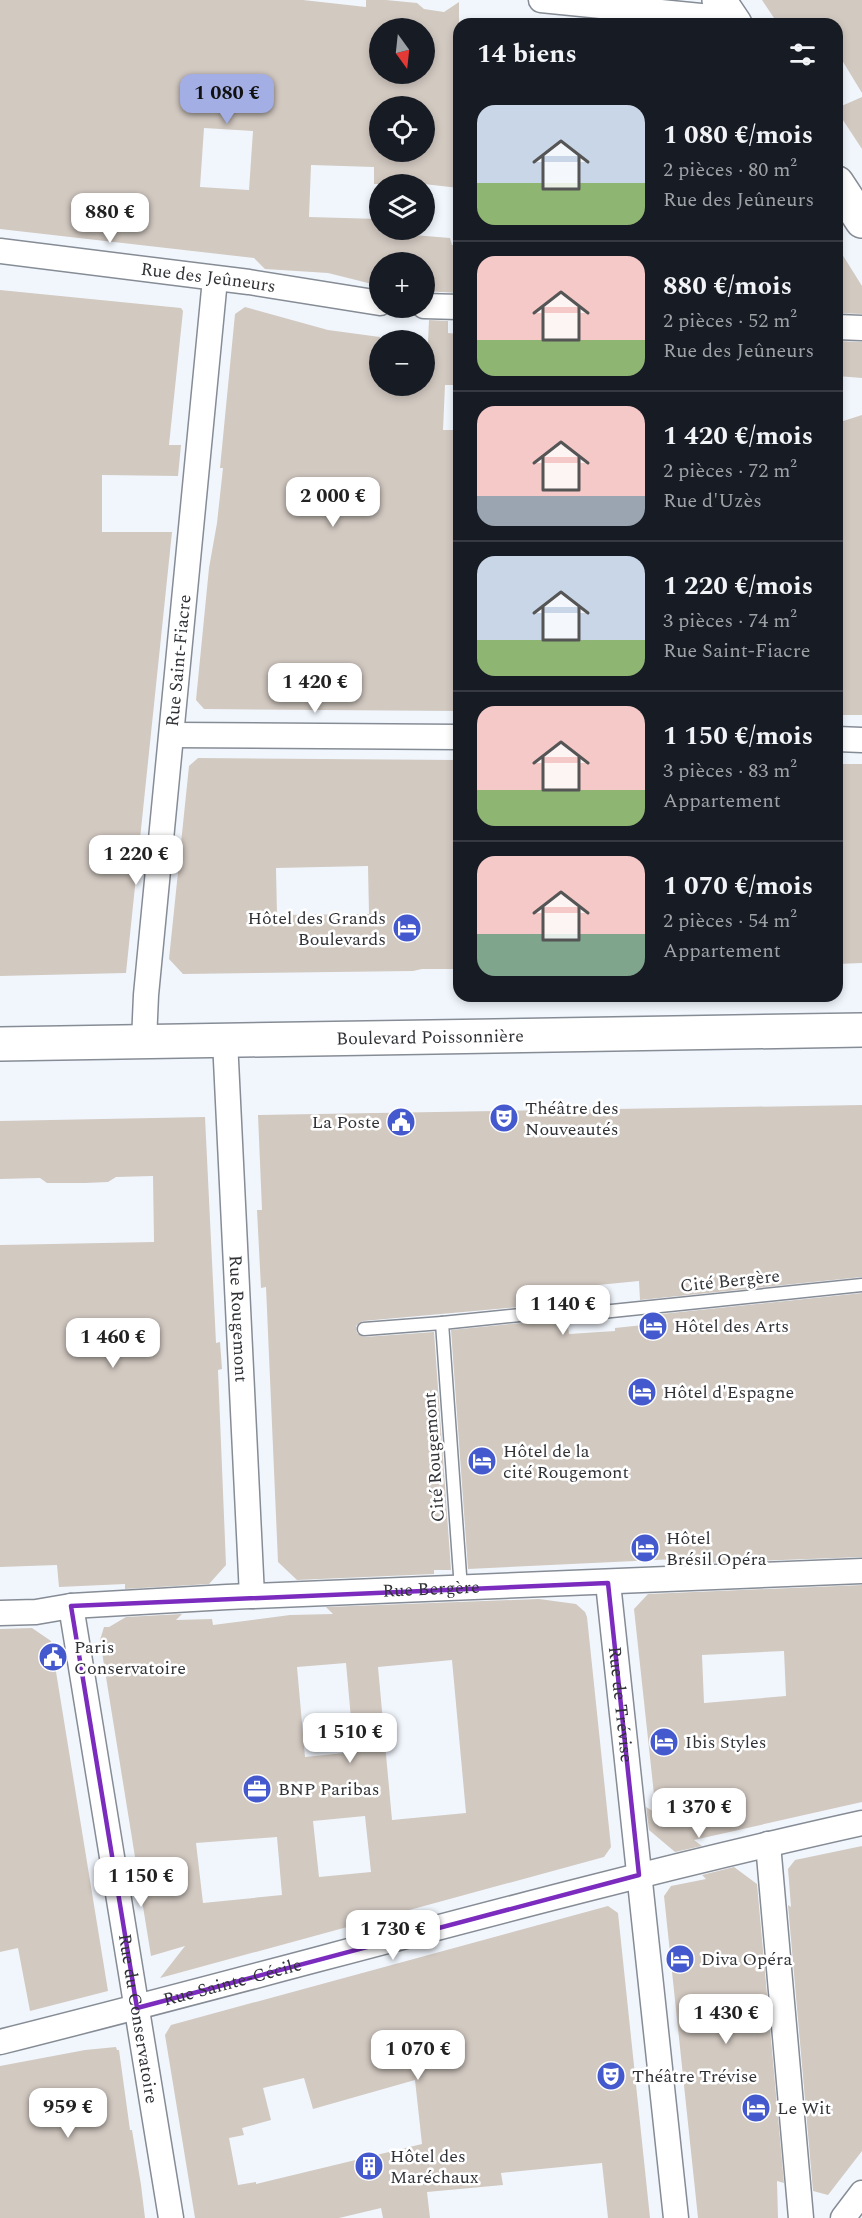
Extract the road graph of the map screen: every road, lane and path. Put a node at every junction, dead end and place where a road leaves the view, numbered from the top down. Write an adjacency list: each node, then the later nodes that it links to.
1 (541, 0): 2 (street)
2 (728, 14)
3 (843, 192): 4 (main road)
4 (862, 221)
5 (0, 251): 6 (street, Rue des Jeûneurs)
6 (215, 279): 7 (street, Rue des Jeûneurs); 12 (street, Rue Saint-Fiacre)
7 (369, 301)
8 (435, 306): 9 (street)
9 (453, 307)
10 (843, 327): 11 (street)
11 (862, 328)
12 (172, 735): 13 (street); 18 (street, Rue Saint-Fiacre)
13 (453, 737)
14 (843, 740): 15 (street)
15 (862, 740)
16 (862, 1030): 17 (main road, Boulevard Poissonnière)
17 (225, 1040): 18 (main road, Boulevard Poissonnière); 28 (street, Rue Rougemont)
18 (144, 1041): 19 (main road, Boulevard Poissonnière)
19 (0, 1044)
20 (862, 1285): 21 (lane, Cité Bergère)
21 (566, 1310)
22 (530, 1314): 23 (lane)
23 (442, 1323): 24 (lane); 27 (lane, Cité Rougemont)
24 (364, 1329)
25 (862, 1571): 26 (street, Rue Bergère)
26 (609, 1583): 27 (street, Rue Bergère); 33 (street, Rue de Trévise)
27 (461, 1589): 28 (street, Rue Bergère)
28 (252, 1596): 29 (street, Rue Bergère)
29 (71, 1605): 30 (street, Rue Bergère); 34 (street, Rue du Conservatoire)
30 (0, 1613)
31 (862, 1822): 32 (street, Rue Sainte-Cécile)
32 (768, 1844): 33 (street, Rue Sainte-Cécile); 39 (street)
33 (639, 1875): 34 (street, Rue Sainte-Cécile); 38 (street, Rue de Trévise)
34 (137, 2008): 35 (street, Rue Sainte-Cécile); 37 (street, Rue du Conservatoire)
35 (0, 2042)
36 (862, 2193): 40 (street)
37 (171, 2218)
38 (676, 2218)
39 (801, 2218)
40 (843, 2218)

